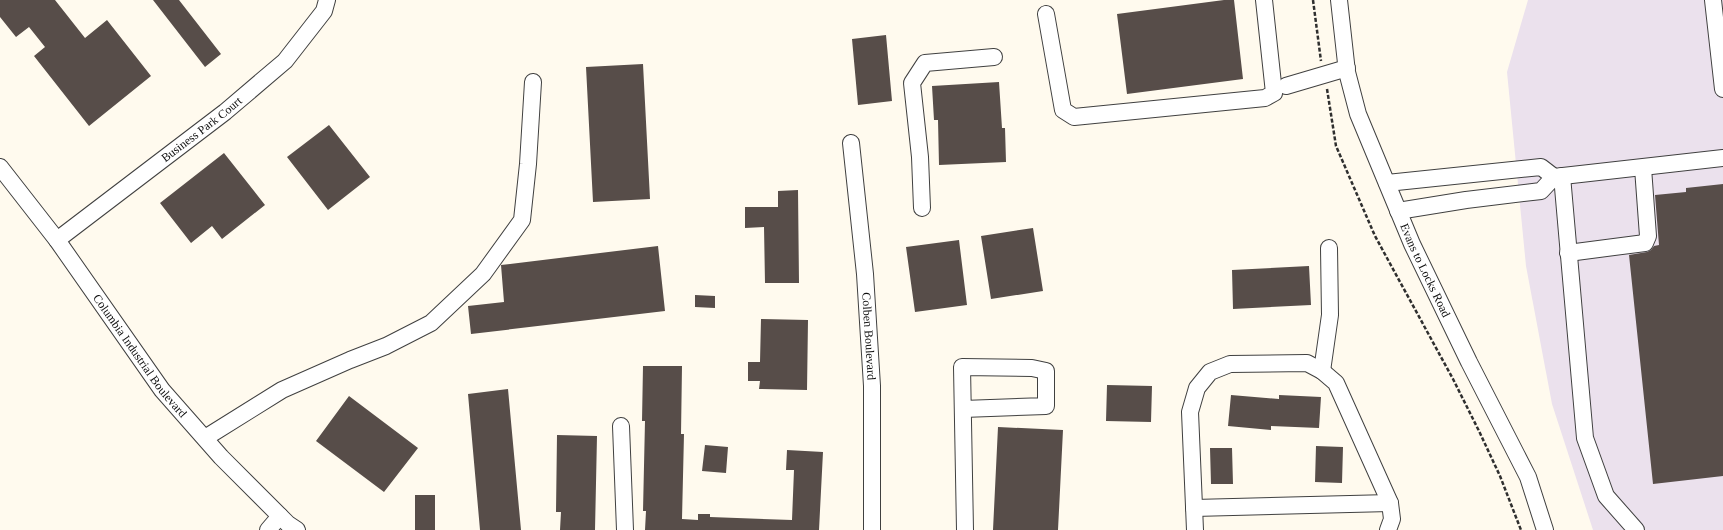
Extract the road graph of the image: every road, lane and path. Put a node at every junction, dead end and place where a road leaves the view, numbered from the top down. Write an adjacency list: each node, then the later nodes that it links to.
1 (327, 0): 22 (street, Business Park Court)
2 (1264, 0): 6 (street)
3 (1312, 0): 8 (path)
4 (1339, 0): 9 (street, Evans to Locks Road)
5 (1713, 0): 13 (street)
6 (1046, 14)
7 (994, 56): 20 (street)
8 (1321, 61)
9 (1346, 68): 12 (street); 19 (street, Evans to Locks Road)
10 (533, 82): 28 (street)
11 (1326, 85): 39 (path)
12 (1286, 86)
13 (1723, 89)
14 (852, 143): 35 (street, Colben Boulevard)
15 (1723, 158): 17 (street)
16 (0, 167): 22 (street, Columbia Industrial Boulevard)
17 (1643, 168): 18 (street); 24 (street)
18 (1558, 177): 19 (street); 21 (street); 24 (street)
19 (1387, 183): 21 (street, Evans to Locks Road)
20 (922, 208)
21 (1398, 211): 40 (street, Evans to Locks Road)
22 (57, 240): 28 (street, Columbia Industrial Boulevard)
23 (1329, 248): 25 (street)
24 (1568, 253): 41 (street)
25 (1322, 371): 29 (street); 30 (street)
26 (963, 409): 26 (street); 36 (street)
27 (621, 426): 34 (street)
28 (205, 438): 31 (street, Columbia Industrial Boulevard)
29 (1390, 503): 30 (street); 38 (street)
30 (1194, 508): 37 (street)
31 (280, 516): 32 (street); 33 (street, Columbia Industrial Boulevard)
32 (268, 530)
33 (297, 530)
34 (625, 530)
35 (872, 530)
36 (965, 530)
37 (1195, 530)
38 (1388, 530)
39 (1521, 530)
40 (1545, 530)
41 (1636, 530)

